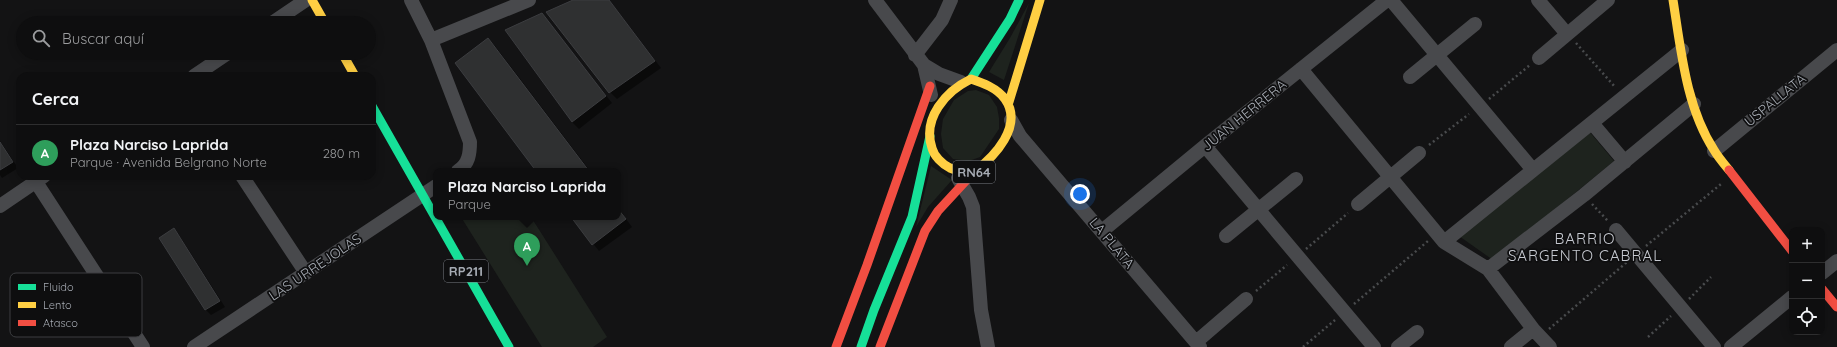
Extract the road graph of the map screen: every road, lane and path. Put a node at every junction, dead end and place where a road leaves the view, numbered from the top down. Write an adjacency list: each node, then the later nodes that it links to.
1 (306, 0): 14 (street)
2 (312, 0): 15 (main road)
3 (411, 0): 18 (street)
4 (529, 0): 18 (street)
5 (875, 0): 25 (street)
6 (951, 0): 25 (street)
7 (1019, 0): 30 (main road, RN64)
8 (1040, 0): 33 (main road, RN64)
9 (1386, 0): 26 (street, JUAN HERRERA)
10 (1391, 0): 21 (street)
11 (1538, 0): 17 (street)
12 (1608, 0): 17 (street)
13 (1673, 0): 19 (main road)
14 (282, 16)
15 (321, 16)
16 (1475, 24): 21 (street)
17 (1567, 34): 22 (street); 32 (path)
18 (431, 40): 45 (street)
19 (1682, 50): 32 (street); 34 (main road)
20 (1835, 55): 41 (street, USPALLATA)
21 (1438, 56): 29 (street); 46 (street)
22 (1539, 58)
23 (218, 60): 27 (street)
24 (346, 60): 28 (main road)
25 (920, 60): 30 (street); 31 (street)
26 (1301, 69): 40 (street, JUAN HERRERA); 48 (street)
27 (200, 72)
28 (353, 72)
29 (1410, 77)
30 (966, 81): 33 (main road); 36 (main road, RN64)
31 (930, 86): 36 (street); 86 (main road)
32 (1624, 97): 38 (street)
33 (1009, 102): 37 (main road, RN64)
34 (1694, 104): 41 (main road); 43 (street)
35 (376, 113): 55 (main road, RP211)
36 (932, 120): 39 (main road, RN64)
37 (1011, 120): 47 (main road, RN64); 63 (street, LA PLATA)
38 (1592, 123): 43 (street); 46 (street)
39 (930, 136): 44 (main road, RN64); 77 (main road)
40 (1204, 146): 59 (street); 63 (street, JUAN HERRERA)
41 (1714, 151): 66 (main road)
42 (1419, 153): 48 (street)
43 (1625, 162): 56 (street)
44 (948, 167): 47 (main road, RN64); 53 (street, RN64)
45 (461, 168)
46 (1533, 170): 65 (street)
47 (974, 172): 53 (main road)
48 (1390, 178): 57 (street); 65 (street)
49 (1296, 179): 59 (street)
50 (39, 180): 58 (street)
51 (41, 180): 70 (street)
52 (245, 180): 71 (street)
53 (963, 184): 75 (main road); 91 (street, RN64)
54 (433, 188): 55 (street, LAS URREJOLAS)
55 (422, 195): 60 (main road, RP211); 71 (street, LAS URREJOLAS)
56 (1584, 195): 62 (path); 68 (street)
57 (1358, 204)
58 (0, 206)
59 (1258, 209): 64 (street); 78 (street)
60 (433, 214)
61 (436, 220): 85 (main road, RP211)
62 (1616, 230): 97 (street)
63 (1102, 231): 82 (street, LA PLATA)
64 (1226, 236)
65 (1440, 238): 68 (street); 78 (path)
66 (1789, 247)
67 (1837, 261): 69 (street)
68 (1488, 269): 79 (street)
69 (1825, 271)
70 (98, 273)
71 (306, 273): 84 (street, LAS URREJOLAS)
72 (1825, 293): 76 (main road)
73 (1246, 299): 82 (street)
74 (1790, 299): 98 (street)
75 (896, 306): 89 (main road); 90 (main road)
76 (1837, 307)
77 (874, 310): 87 (main road); 88 (main road)
78 (1344, 312): 92 (path); 93 (street)
79 (1533, 329): 95 (street); 96 (street)
80 (1417, 332): 94 (street)
81 (137, 337): 83 (street)
82 (1198, 344)
83 (143, 347)
84 (194, 347)
85 (509, 347)
86 (836, 347)
87 (853, 347)
88 (861, 347)
89 (880, 347)
90 (886, 347)
91 (988, 347)
92 (1304, 347)
93 (1374, 347)
94 (1398, 347)
95 (1511, 347)
96 (1550, 347)
97 (1714, 347)
98 (1731, 347)

